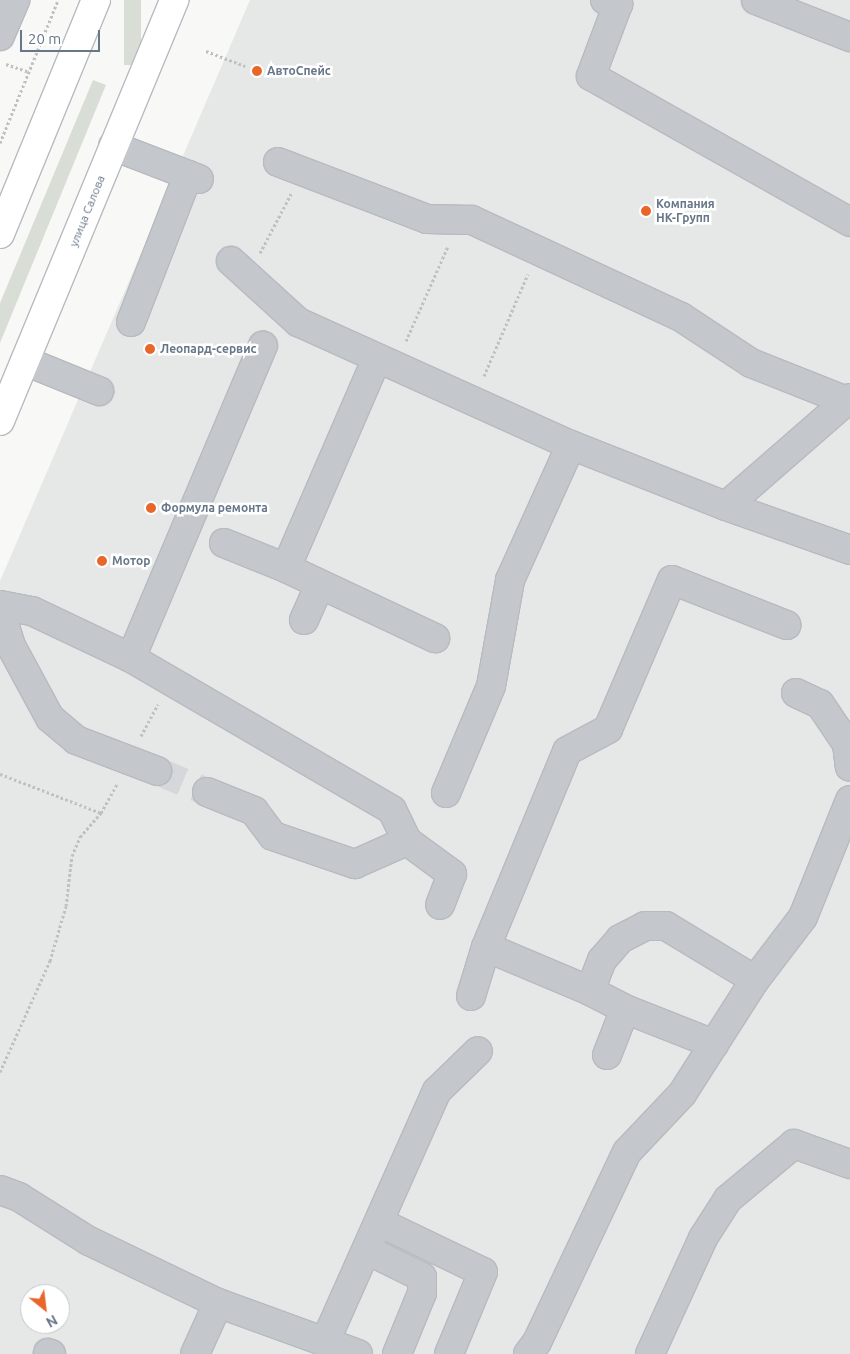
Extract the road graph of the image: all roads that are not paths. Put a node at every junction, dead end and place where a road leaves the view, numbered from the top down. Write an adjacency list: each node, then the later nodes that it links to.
1 (15, 0): 6 (lane)
2 (96, 0): 11 (main road)
3 (174, 0): 8 (main road, улица Салова)
4 (756, 0): 7 (lane)
5 (616, 1): 10 (lane)
6 (0, 36)
7 (850, 37)
8 (113, 146): 13 (lane); 15 (main road, улица Салова)
9 (290, 167): 18 (lane)
10 (850, 222)
11 (0, 234)
12 (240, 268): 16 (lane)
13 (131, 322)
14 (262, 346): 31 (lane)
15 (25, 361): 17 (lane); 19 (main road, улица Салова)
16 (386, 362): 20 (lane); 24 (lane)
17 (99, 391)
18 (848, 400): 21 (lane)
19 (0, 421)
20 (571, 445): 21 (lane); 36 (lane)
21 (726, 506): 23 (lane)
22 (224, 543): 24 (lane)
23 (850, 550)
24 (286, 568): 25 (lane)
25 (320, 584): 28 (lane); 30 (lane)
26 (0, 605): 31 (lane)
27 (0, 610): 34 (lane)
28 (304, 620)
29 (786, 625): 40 (lane)
30 (435, 638)
31 (131, 658): 38 (lane)
32 (796, 693): 33 (lane)
33 (850, 767)
34 (157, 772)
35 (207, 792): 38 (lane)
36 (446, 793)
37 (850, 800): 41 (lane)
38 (407, 842): 39 (lane)
39 (440, 904)
40 (486, 947): 42 (lane); 43 (lane)
41 (755, 980): 42 (lane); 45 (lane)
42 (590, 991): 44 (lane)
43 (471, 996)
44 (625, 1009): 45 (lane); 47 (lane)
45 (714, 1044): 58 (lane)
46 (478, 1051): 50 (lane)
47 (607, 1055)
48 (850, 1164): 59 (lane)
49 (0, 1190): 52 (lane)
50 (379, 1222): 51 (lane); 57 (lane)
51 (366, 1250): 53 (lane); 56 (lane)
52 (218, 1303): 53 (lane); 54 (lane)
53 (325, 1342): 55 (lane)
54 (195, 1354)
55 (358, 1354)
56 (397, 1354)
57 (449, 1354)
58 (528, 1354)
59 (650, 1354)

